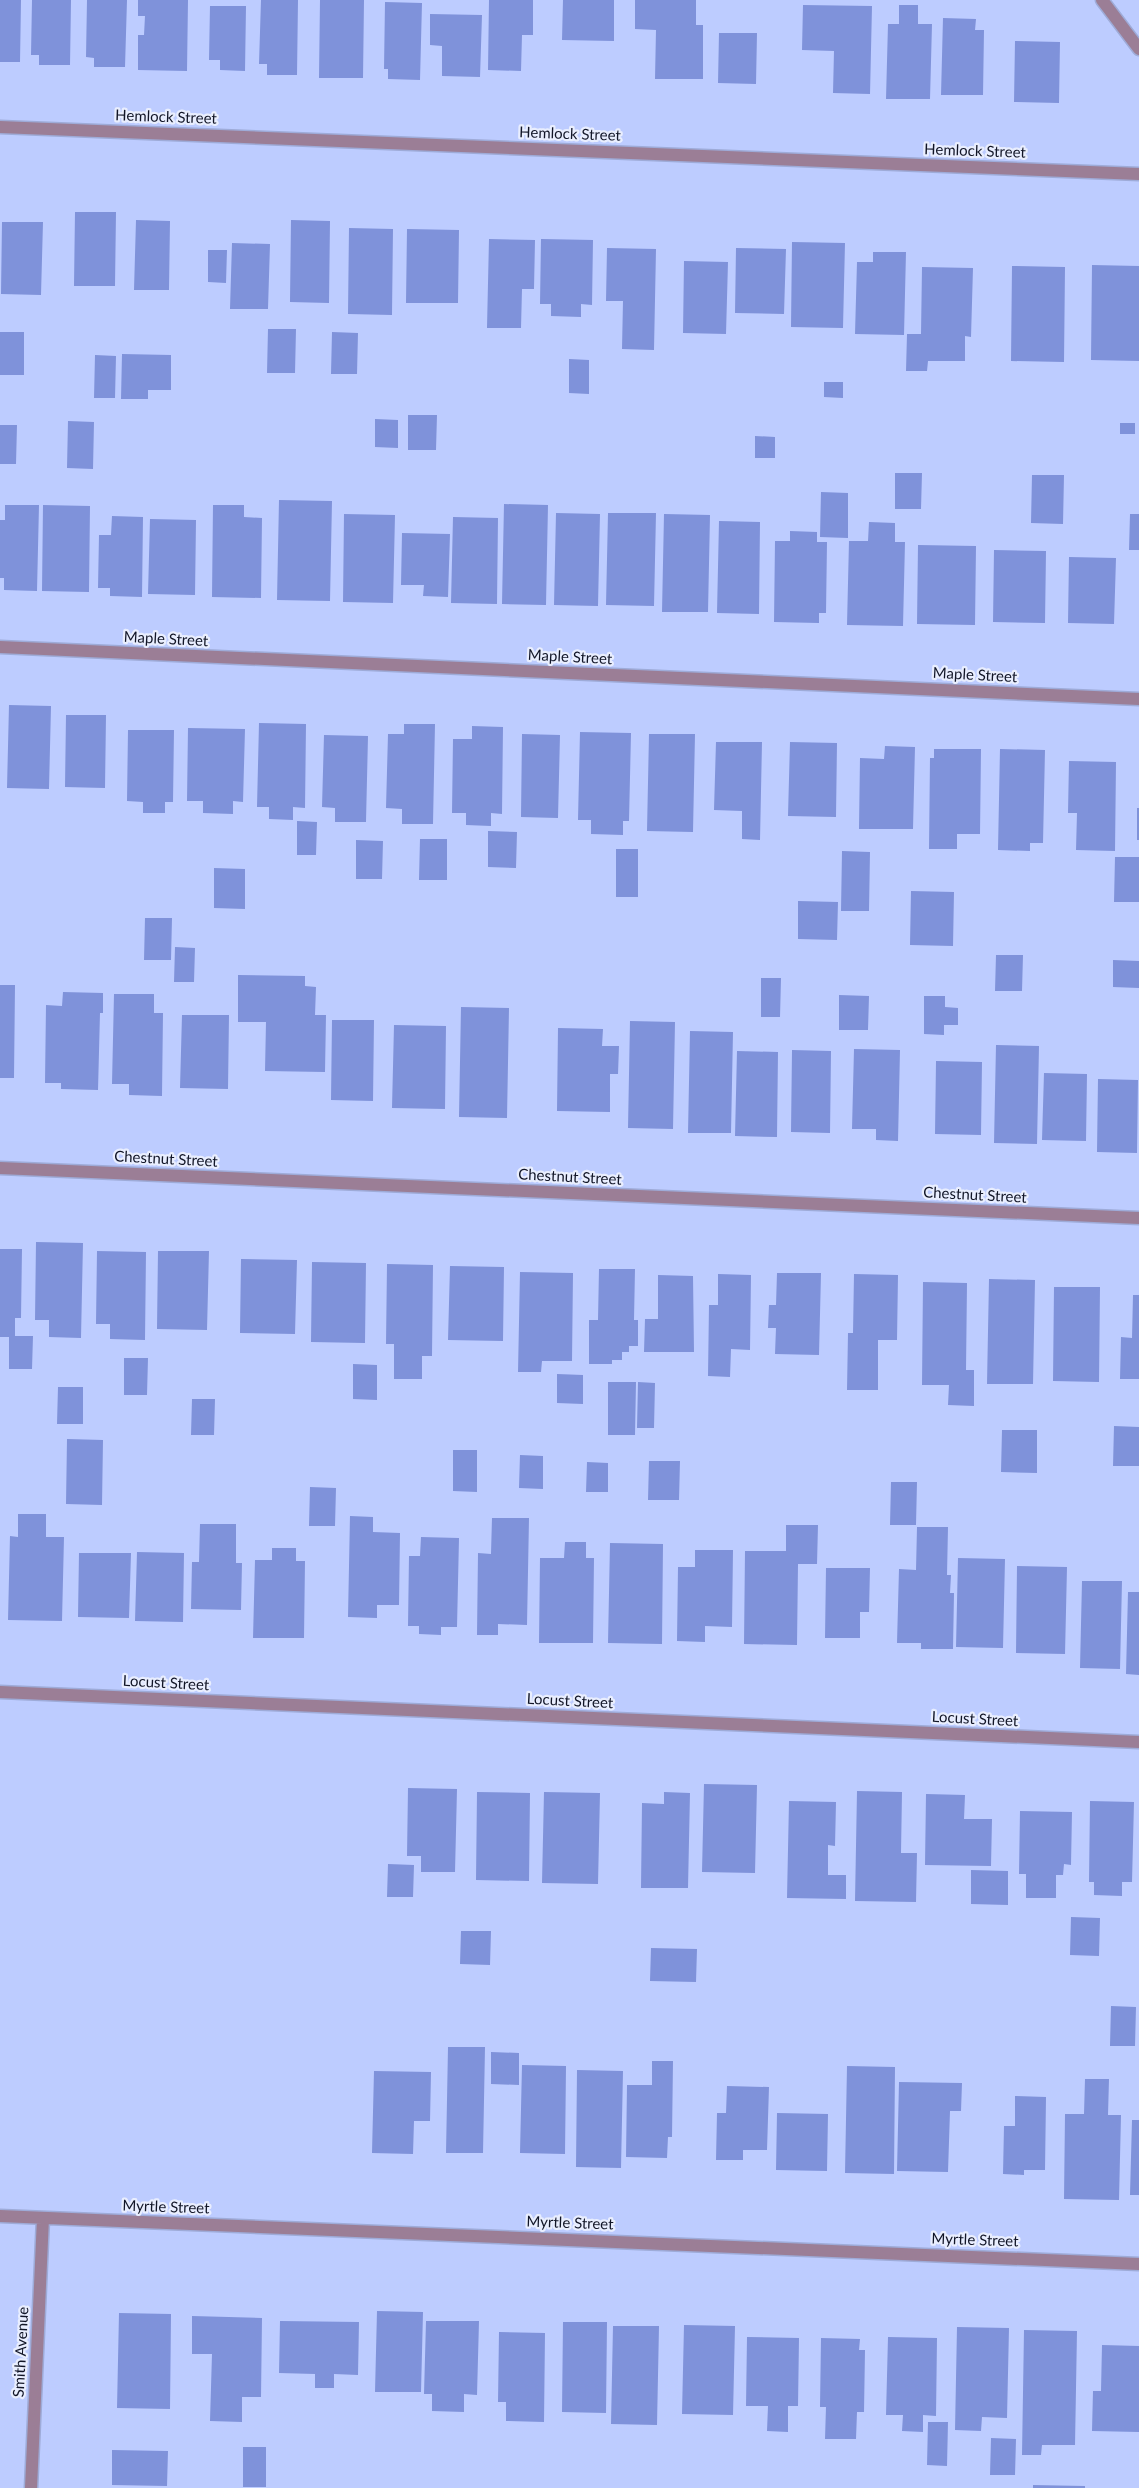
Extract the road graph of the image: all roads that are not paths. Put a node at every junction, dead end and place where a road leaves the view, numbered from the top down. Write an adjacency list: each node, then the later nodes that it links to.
1 (1102, 0): 2 (street)
2 (1139, 49)
3 (0, 127): 4 (street, Hemlock Street)
4 (1139, 174)
5 (0, 647): 6 (street, Maple Street)
6 (1139, 699)
7 (0, 1168): 8 (street, Chestnut Street)
8 (1139, 1218)
9 (0, 1692): 10 (street, Locust Street)
10 (1139, 1742)
11 (0, 2216): 12 (street, Myrtle Street)
12 (43, 2218): 13 (street, Myrtle Street); 14 (street, Smith Avenue)
13 (1139, 2264)
14 (31, 2488)

